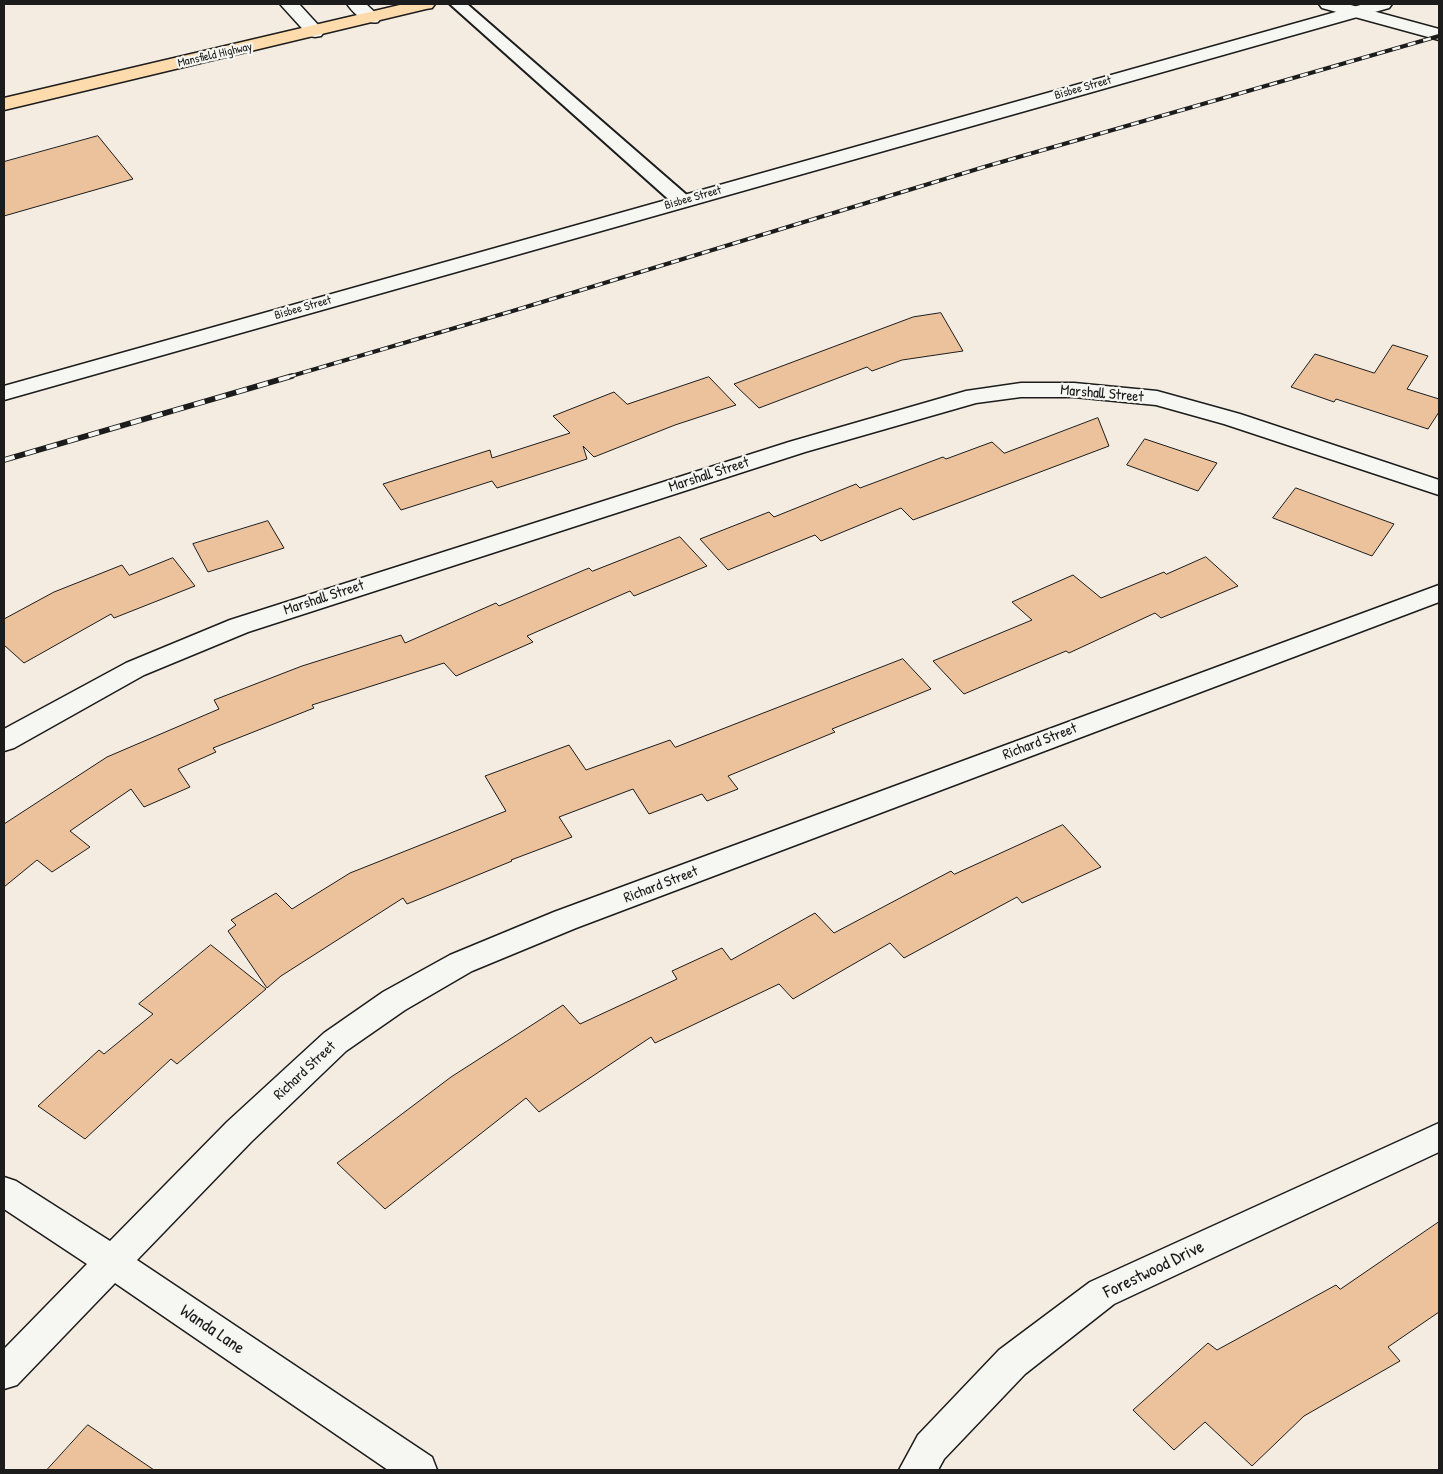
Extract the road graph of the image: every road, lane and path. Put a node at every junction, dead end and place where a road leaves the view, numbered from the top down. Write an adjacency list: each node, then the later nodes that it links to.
1 (289, 4): 9 (street)
2 (356, 4): 8 (street)
3 (426, 4): 8 (main road, Mansfield Highway)
4 (458, 4): 12 (lane)
5 (1328, 4): 7 (street)
6 (1383, 4): 7 (street, Bisbee Street)
7 (1356, 11): 10 (street); 12 (street, Bisbee Street)
8 (372, 18): 9 (main road, Mansfield Highway)
9 (315, 32): 11 (main road, Mansfield Highway)
10 (1439, 35)
11 (4, 104)
12 (682, 201): 13 (street, Bisbee Street)
13 (4, 393)
14 (1439, 488): 16 (street, Marshall Street)
15 (1439, 593): 19 (street, Richard Street)
16 (4, 741)
17 (1439, 1137): 22 (street, Forestwood Drive)
18 (4, 1191): 19 (street, Wanda Lane)
19 (111, 1261): 20 (street, Richard Street); 21 (street, Wanda Lane)
20 (4, 1373)
21 (419, 1470)
22 (917, 1470)

